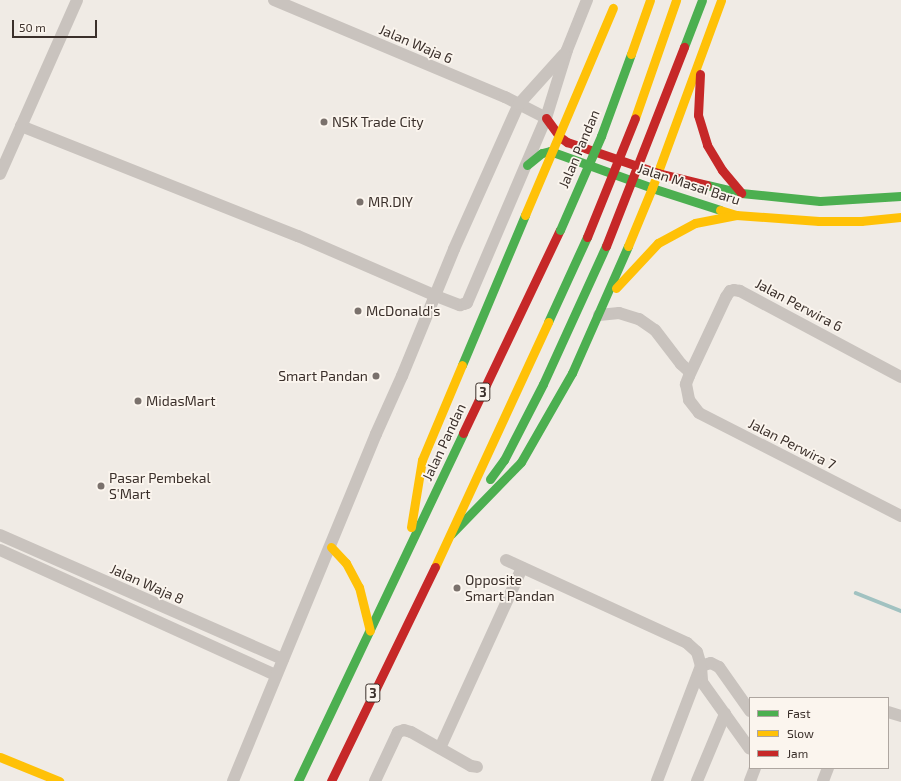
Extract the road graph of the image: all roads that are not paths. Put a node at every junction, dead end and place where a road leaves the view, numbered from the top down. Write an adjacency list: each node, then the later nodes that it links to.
1 (77, 0): 15 (street)
2 (274, 0): 13 (street, Jalan Waja 6)
3 (587, 0): 9 (street)
4 (615, 0): 34 (main road, bridge)
5 (650, 0): 34 (main road, Jalan Pandan / 3, bridge)
6 (676, 0): 30 (main road, 3, bridge)
7 (702, 0): 30 (main road, bridge)
8 (721, 0): 10 (main road)
9 (567, 50): 11 (street); 12 (street)
10 (700, 55): 17 (main road); 20 (main road)
11 (536, 86): 12 (street); 13 (street)
12 (552, 101): 14 (street)
13 (519, 104): 14 (street, Jalan Waja 6); 24 (street)
14 (546, 118): 16 (street); 17 (main road, Jalan Masai Baru)
15 (21, 126): 18 (street); 24 (street)
16 (527, 165): 19 (main road, Jalan Masai Baru); 24 (street)
17 (658, 173): 19 (main road); 20 (main road, Jalan Masai Baru)
18 (0, 174)
19 (652, 188): 22 (main road, Jalan Masai Baru); 25 (main road)
20 (741, 193): 21 (main road, Jalan Masai Baru)
21 (901, 196)
22 (736, 215): 23 (main road, Jalan Masai Baru); 25 (main road)
23 (901, 217)
24 (436, 296): 32 (street)
25 (601, 310): 26 (street); 30 (main road)
26 (690, 372): 27 (street, Jalan Perwira 6); 28 (street, Jalan Perwira 6)
27 (901, 377)
28 (686, 384): 29 (street, Jalan Perwira 7)
29 (901, 516)
30 (451, 534): 54 (main road, 3)
31 (0, 535): 38 (street, Jalan Waja 8)
32 (331, 547): 37 (main road); 38 (street)
33 (0, 550): 40 (street, Jalan Waja 8)
34 (407, 554): 37 (main road, Jalan Pandan / 3)
35 (506, 560): 36 (street)
36 (522, 568): 39 (street); 45 (street)
37 (370, 631): 53 (main road, Jalan Pandan / 3)
38 (283, 659): 40 (street)
39 (701, 666): 41 (street); 43 (street); 56 (street)
40 (276, 675): 52 (street)
41 (749, 711)
42 (889, 712): 44 (street)
43 (725, 714): 46 (street); 57 (street)
44 (901, 716)
45 (440, 748): 48 (street); 55 (street)
46 (749, 748)
47 (0, 757): 51 (main road)
48 (477, 767)
49 (755, 769): 58 (street)
50 (828, 769): 59 (street)
51 (59, 781)
52 (233, 781)
53 (298, 781)
54 (330, 781)
55 (375, 781)
56 (657, 781)
57 (697, 781)
58 (750, 781)
59 (823, 781)

